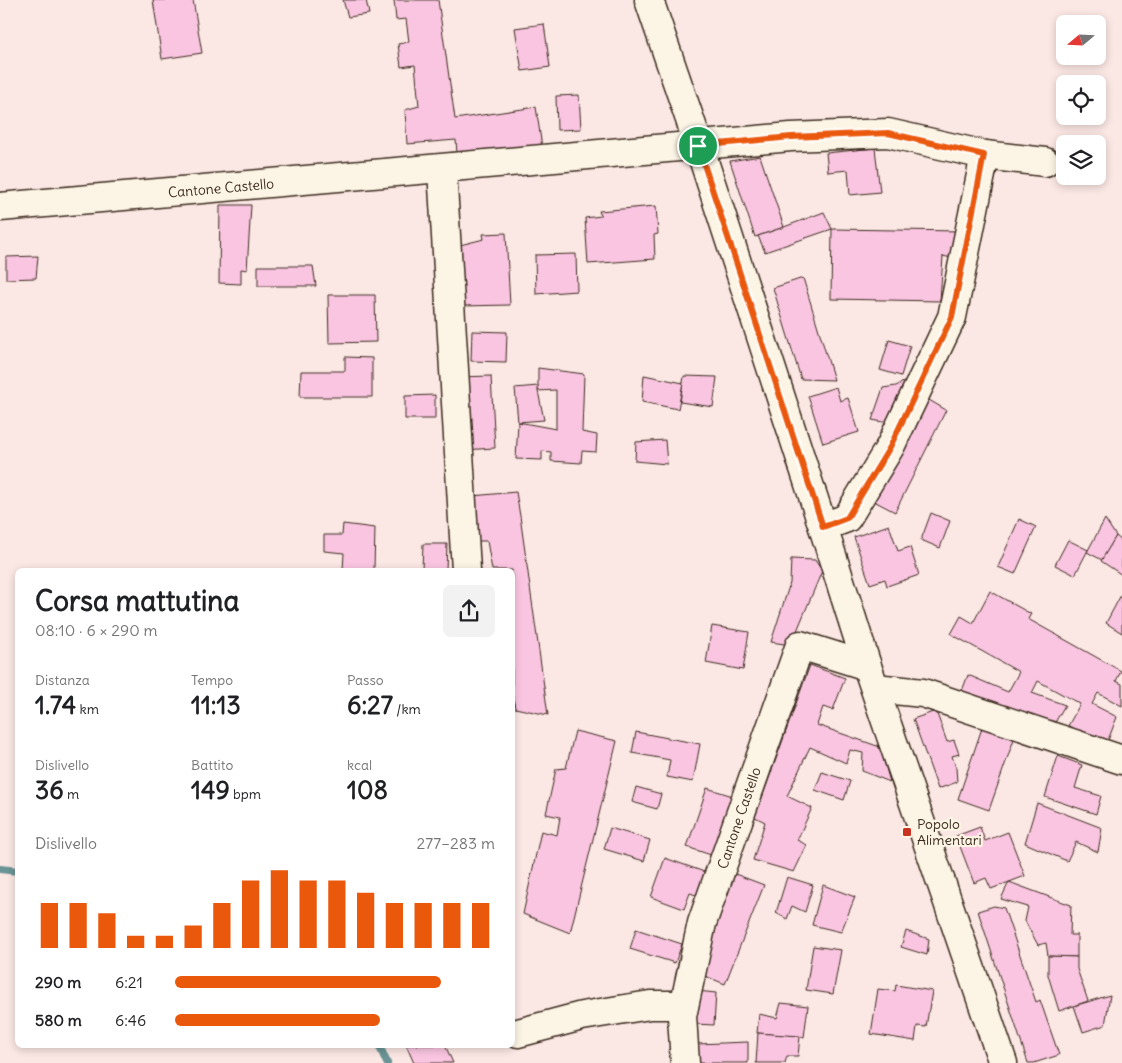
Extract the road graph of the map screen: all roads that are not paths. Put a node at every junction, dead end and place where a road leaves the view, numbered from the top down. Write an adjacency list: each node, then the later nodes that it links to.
1 (649, 0): 2 (street)
2 (698, 146): 3 (street, Cantone Castello); 5 (street, Cantone Castello); 7 (street)
3 (984, 155): 4 (street, Cantone Castello); 7 (street)
4 (1046, 162)
5 (442, 169): 6 (street, Cantone Castello); 8 (street)
6 (0, 207)
7 (823, 527): 9 (street)
8 (466, 568)
9 (871, 677): 10 (street, Cantone Castello); 11 (street, Cantone Castello); 14 (street)
10 (1122, 760)
11 (684, 1005): 12 (street); 13 (street, Cantone Castello)
12 (518, 1033)
13 (685, 1063)
14 (1003, 1063)

